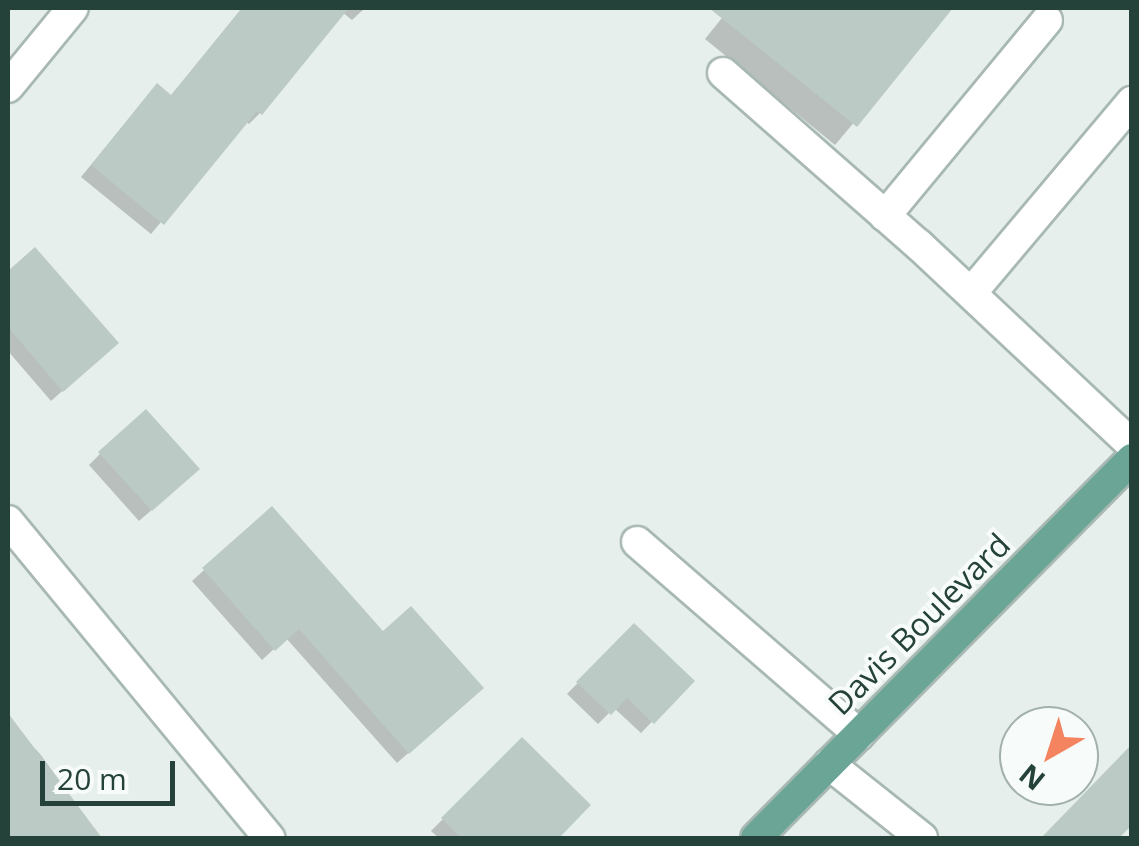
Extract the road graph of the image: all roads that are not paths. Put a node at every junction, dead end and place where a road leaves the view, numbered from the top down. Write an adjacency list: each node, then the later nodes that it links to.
1 (73, 8): 4 (street)
2 (1047, 20): 6 (street)
3 (723, 72): 6 (street)
4 (8, 87)
5 (1132, 102): 7 (street)
6 (886, 216): 7 (street)
7 (970, 293): 8 (street)
8 (1132, 445)
9 (1132, 459): 12 (main road, Davis Boulevard)
10 (8, 522): 14 (street)
11 (636, 542): 12 (street)
12 (859, 734): 13 (main road, Davis Boulevard)
13 (830, 764): 15 (main road, Davis Boulevard); 16 (street)
14 (269, 838)
15 (756, 838)
16 (922, 838)

